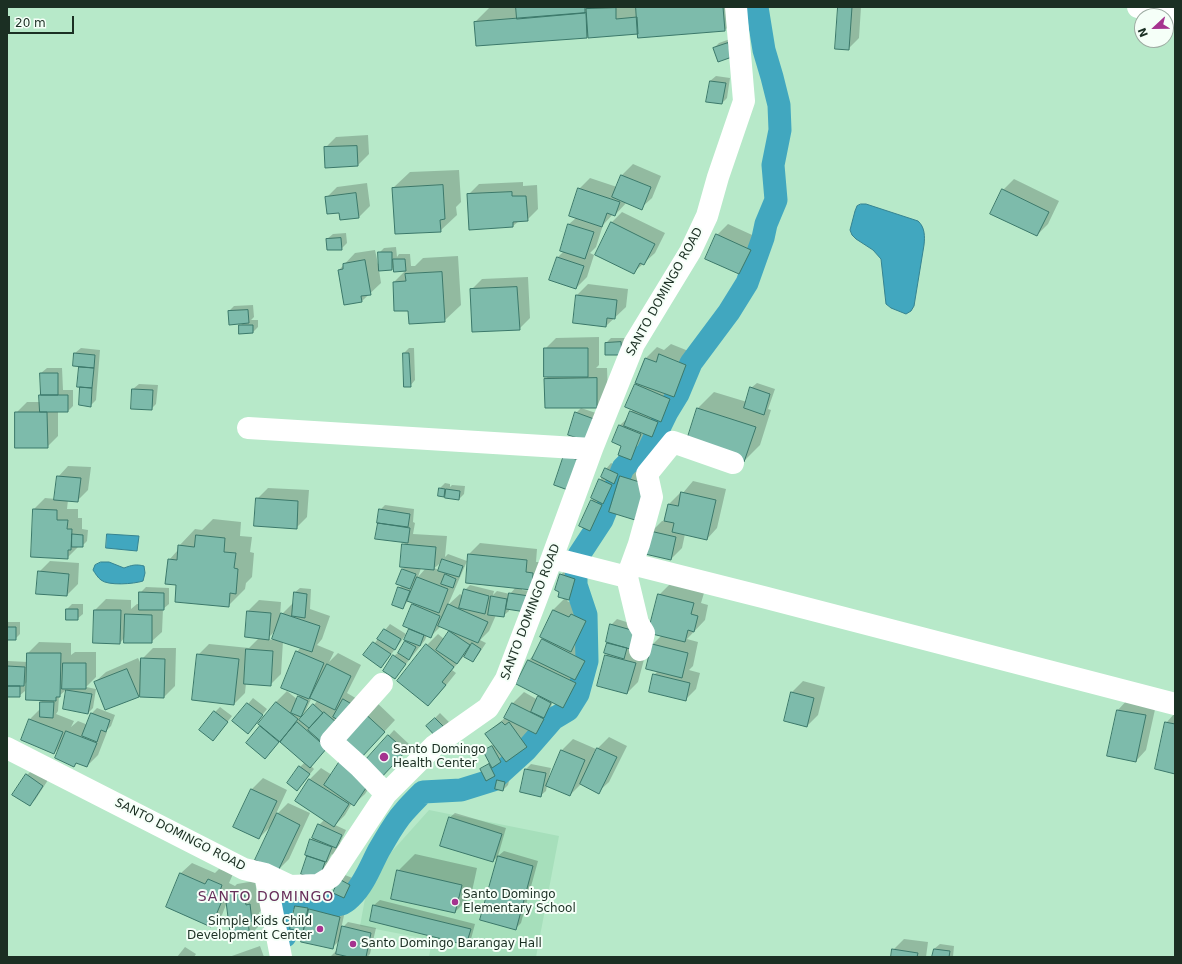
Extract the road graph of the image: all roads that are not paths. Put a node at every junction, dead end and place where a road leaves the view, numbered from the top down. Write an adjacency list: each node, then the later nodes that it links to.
1 (736, 7): 5 (street, SANTO DOMINGO ROAD)
2 (1138, 7): 3 (street)
3 (1175, 16)
4 (248, 428): 5 (street)
5 (592, 449): 7 (street, SANTO DOMINGO ROAD)
6 (733, 463): 8 (street)
7 (569, 563): 8 (street); 13 (street, SANTO DOMINGO ROAD)
8 (630, 570): 9 (street); 11 (street)
9 (640, 650)
10 (382, 684): 13 (street)
11 (1175, 704)
12 (7, 748): 14 (street, SANTO DOMINGO ROAD)
13 (386, 794): 14 (street, SANTO DOMINGO ROAD)
14 (265, 874): 15 (street)
15 (281, 957)

